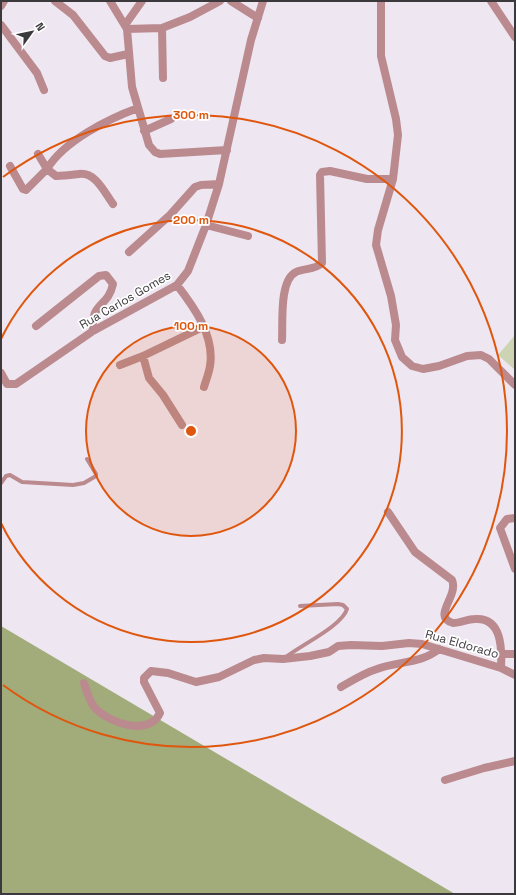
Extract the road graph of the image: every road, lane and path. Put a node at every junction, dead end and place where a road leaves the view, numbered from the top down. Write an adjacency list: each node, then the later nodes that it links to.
1 (4, 1): 10 (street)
2 (55, 1): 16 (street)
3 (110, 1): 13 (street)
4 (142, 1): 13 (street)
5 (220, 1): 14 (street)
6 (231, 1): 11 (street)
7 (263, 1): 11 (street, Rua Carlos Gomes)
8 (381, 1): 26 (street)
9 (491, 1): 15 (street)
10 (1, 6)
11 (258, 18): 22 (street, Rua Carlos Gomes)
12 (1, 25): 18 (street)
13 (126, 27): 14 (street); 16 (street)
14 (162, 28): 17 (street)
15 (515, 37)
16 (128, 54): 19 (street)
17 (163, 78)
18 (44, 90)
19 (138, 108): 21 (street); 25 (street)
20 (171, 119): 21 (street)
21 (144, 131): 22 (street)
22 (227, 150): 27 (street, Rua Carlos Gomes)
23 (38, 154): 25 (street)
24 (10, 166): 25 (street)
25 (47, 168): 28 (street)
26 (393, 179): 36 (street); 40 (street)
27 (219, 184): 29 (street, Rua Carlos Gomes); 31 (street)
28 (113, 204)
29 (206, 225): 30 (street); 32 (street, Rua Carlos Gomes)
30 (248, 236)
31 (129, 252)
32 (177, 285): 34 (street); 35 (street, Rua Carlos Gomes)
33 (36, 326): 35 (street)
34 (203, 327): 37 (street); 41 (street)
35 (93, 332): 39 (street, Rua Carlos Gomes)
36 (282, 340)
37 (143, 356): 38 (street); 42 (street)
38 (120, 365)
39 (1, 373)
40 (515, 385)
41 (204, 387)
42 (182, 425)
43 (87, 459): 44 (lane)
44 (1, 483)
45 (388, 512): 51 (street)
46 (515, 518): 47 (street)
47 (513, 558): 48 (street)
48 (515, 569)
49 (300, 606): 53 (lane)
50 (439, 649): 53 (street, Rua Eldorado); 54 (street, Rua Eldorado); 57 (street)
51 (502, 654): 52 (street); 54 (street)
52 (515, 654)
53 (283, 659): 56 (street, Rua Eldorado)
54 (501, 668): 55 (street, Rua Eldorado)
55 (515, 675)
56 (84, 683)
57 (341, 687)
58 (515, 761): 59 (street)
59 (445, 780)

